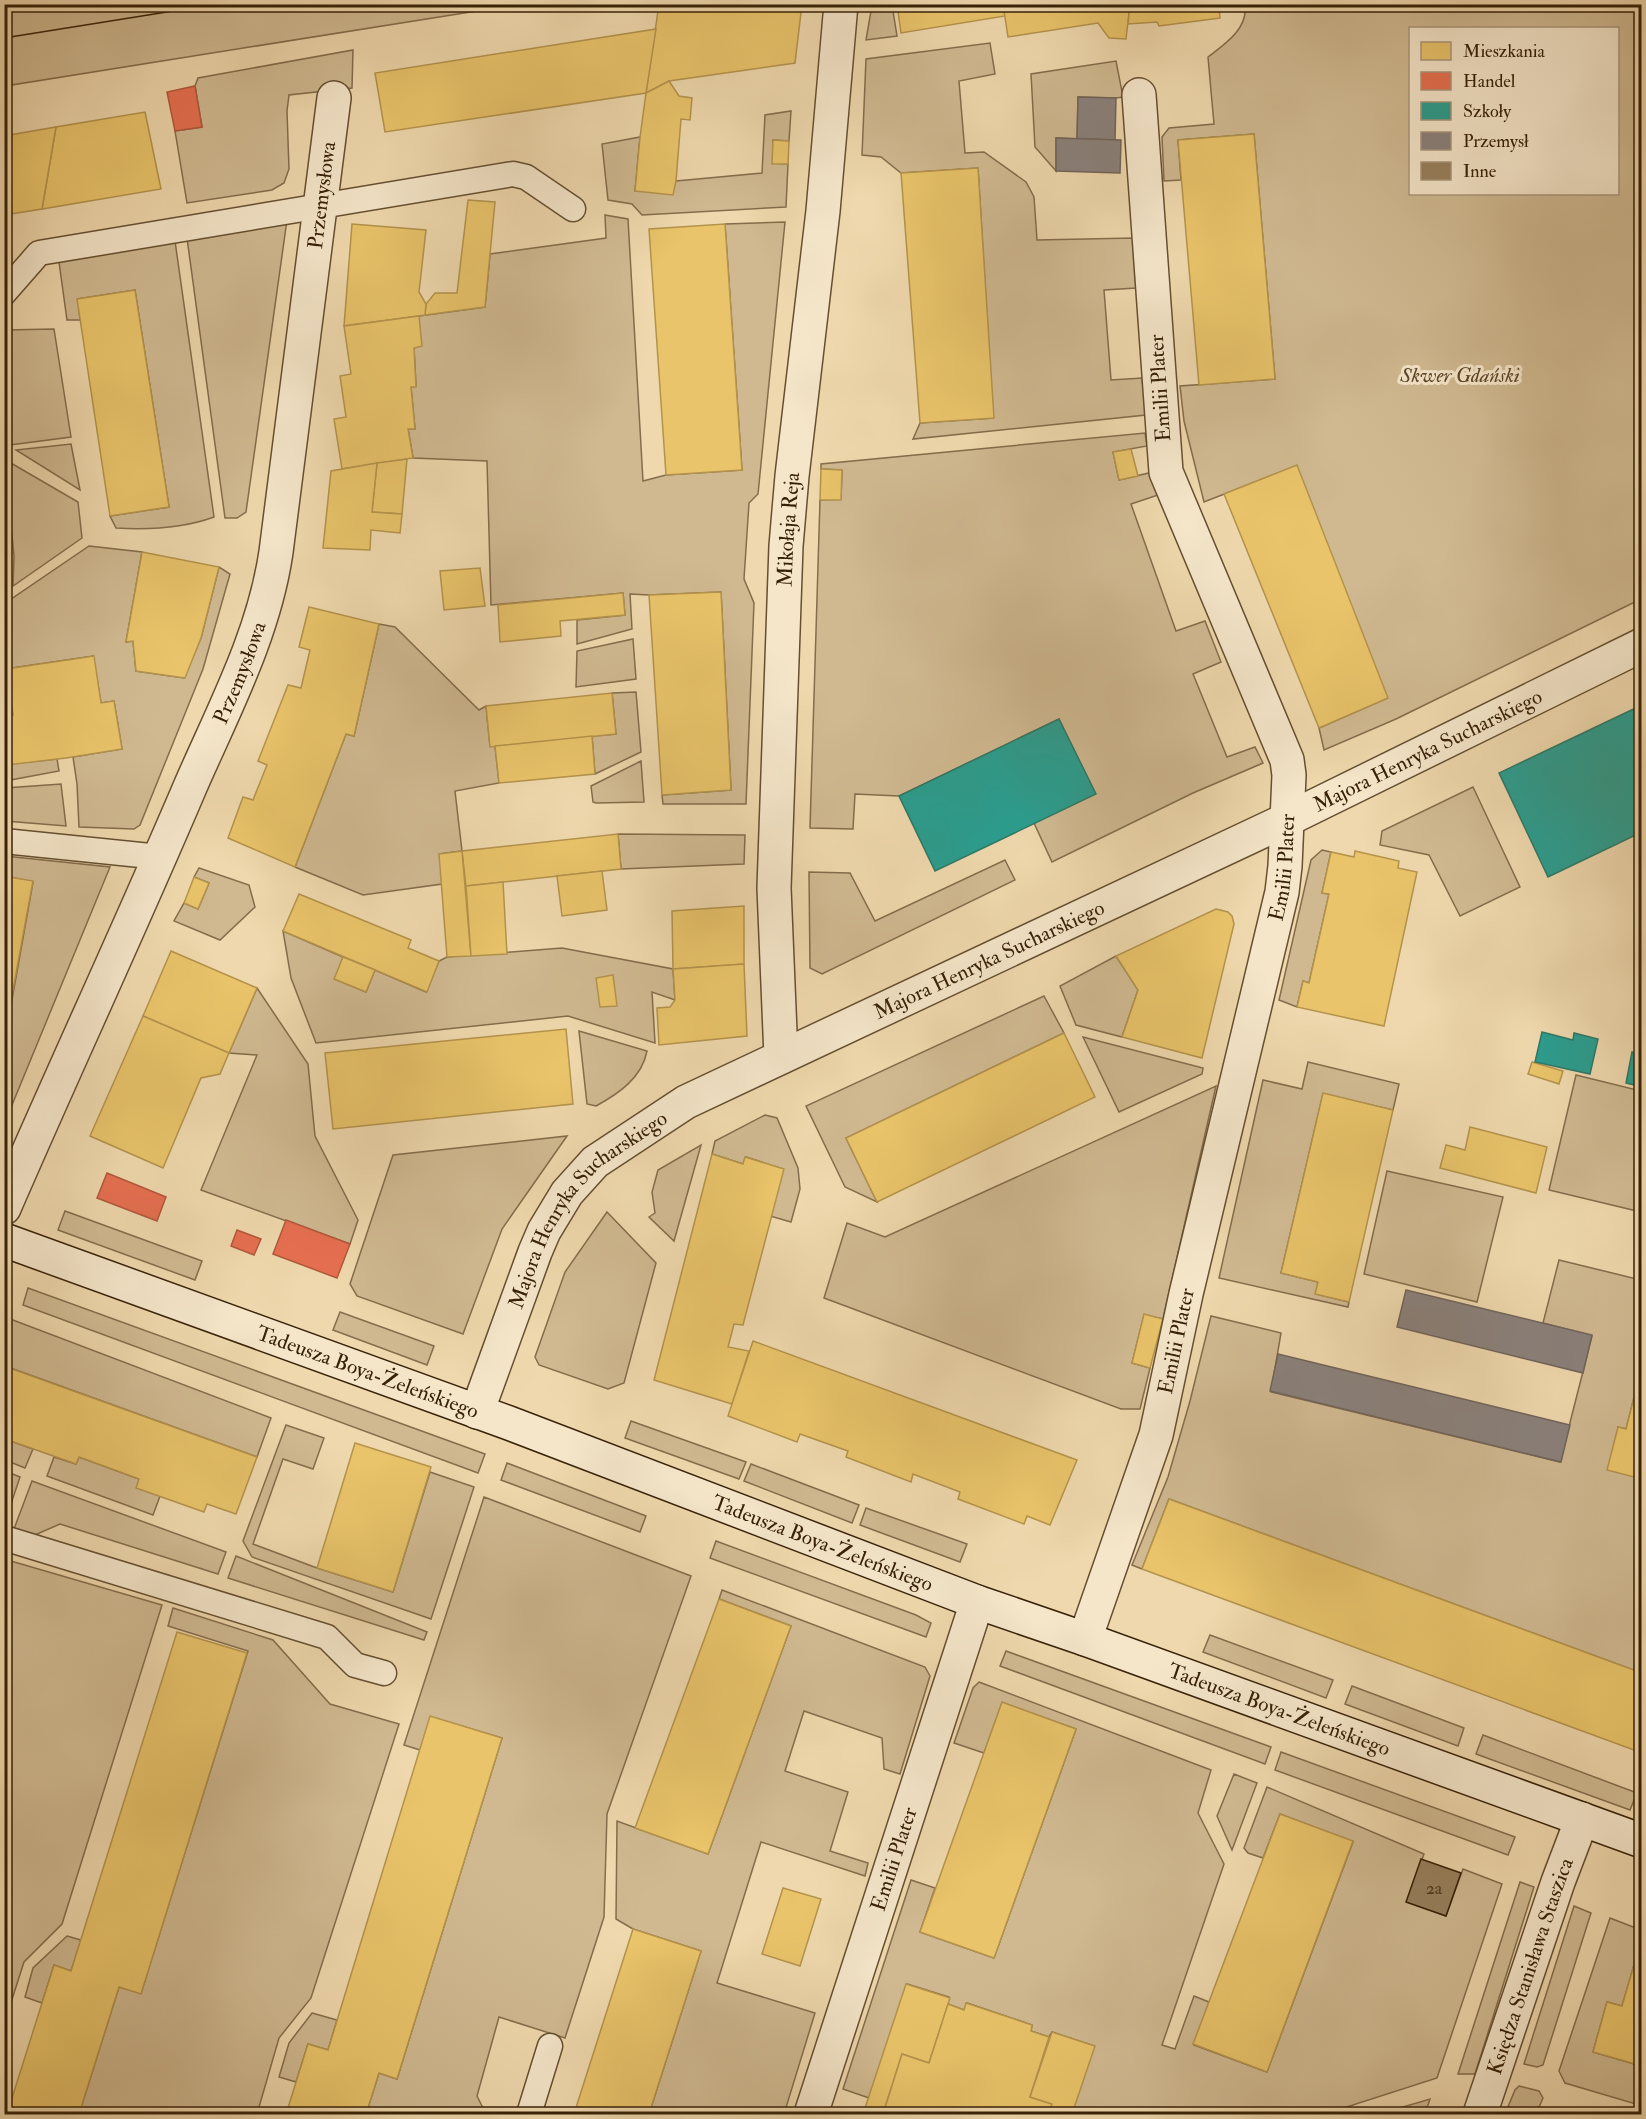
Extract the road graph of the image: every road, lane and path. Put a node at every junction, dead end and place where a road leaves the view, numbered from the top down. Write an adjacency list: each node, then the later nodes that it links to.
1 (841, 4): 11 (street, Mikołaja Reja)
2 (1139, 95): 8 (street, Emilii Plater)
3 (334, 98): 4 (street, Przemysłowa)
4 (321, 206): 5 (lane); 6 (lane); 10 (street, Przemysłowa)
5 (573, 209)
6 (4, 293)
7 (1641, 645): 8 (street, Majora Henryka Sucharskiego)
8 (1288, 819): 11 (street, Majora Henryka Sucharskiego); 17 (street, Emilii Plater)
9 (4, 842): 10 (lane)
10 (160, 856): 12 (street, Przemysłowa)
11 (781, 1057): 14 (street, Majora Henryka Sucharskiego)
12 (4, 1208)
13 (4, 1240): 14 (street, Tadeusza Boya-Żeleńskiego)
14 (477, 1412): 16 (street, Tadeusza Boya-Żeleńskiego)
15 (4, 1538): 18 (lane)
16 (977, 1602): 17 (street, Tadeusza Boya-Żeleńskiego); 23 (street, Emilii Plater)
17 (1085, 1639): 19 (street, Tadeusza Boya-Żeleńskiego)
18 (384, 1673)
19 (1582, 1819): 20 (street, Tadeusza Boya-Żeleńskiego); 24 (street, Księdza Stanisława Staszica)
20 (1641, 1841)
21 (550, 2046): 22 (lane)
22 (529, 2115)
23 (812, 2115)
24 (1480, 2115)

